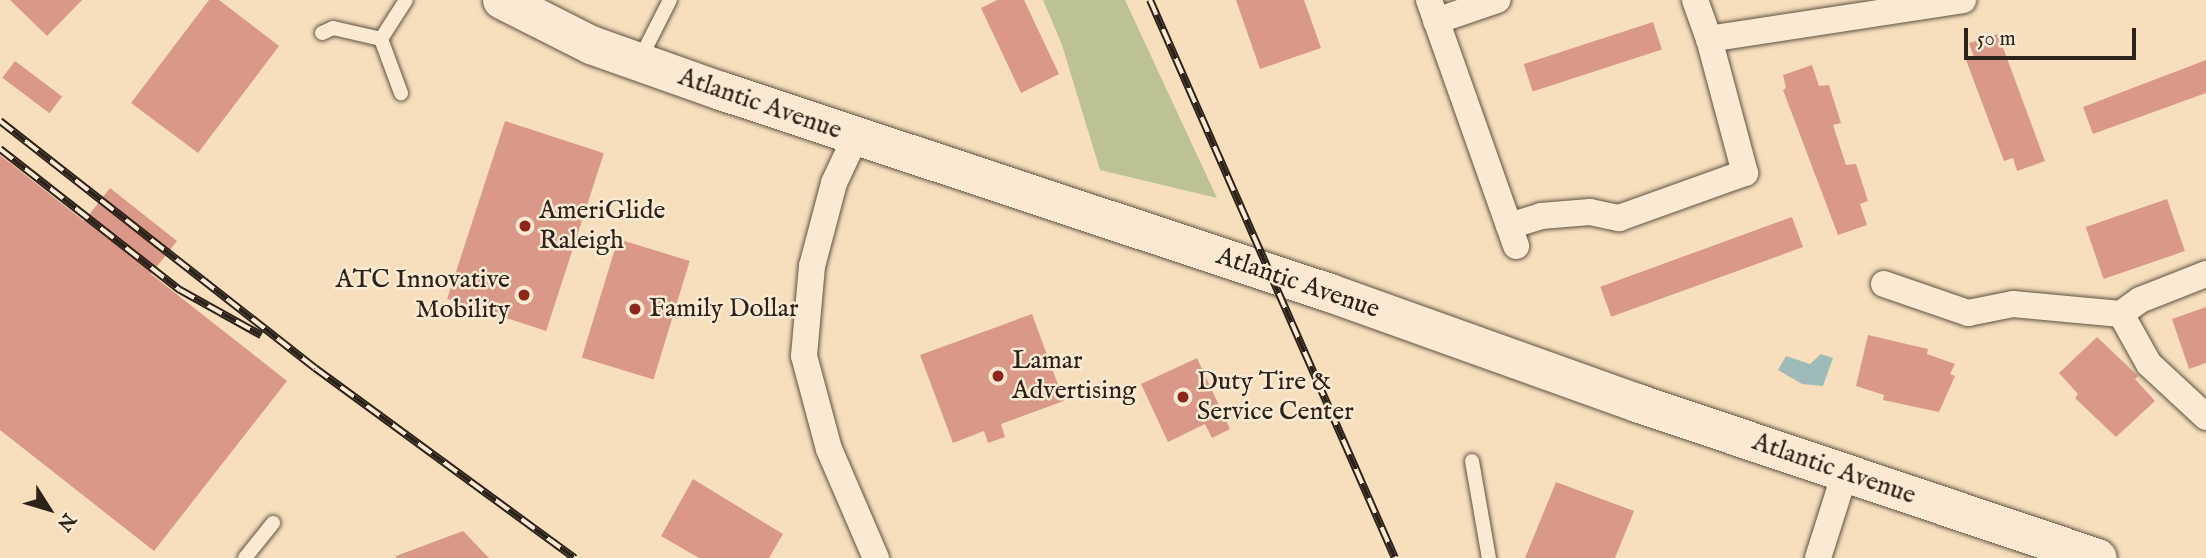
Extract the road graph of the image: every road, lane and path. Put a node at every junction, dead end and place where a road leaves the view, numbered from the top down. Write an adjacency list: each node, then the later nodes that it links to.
1 (406, 0): 9 (lane)
2 (502, 0): 11 (main road, Atlantic Avenue)
3 (670, 0): 11 (lane)
4 (1497, 0): 7 (street)
5 (1695, 0): 10 (street)
6 (1963, 0): 10 (street)
7 (1432, 11): 10 (street)
8 (322, 33): 9 (lane)
9 (381, 39): 12 (lane)
10 (1709, 39)
11 (639, 62): 13 (main road, Atlantic Avenue)
12 (401, 93)
13 (856, 136): 19 (main road, Atlantic Avenue); 22 (street)
14 (2206, 274): 16 (street)
15 (1884, 284): 16 (street)
16 (2121, 314): 17 (street)
17 (2206, 417)
18 (1472, 461): 23 (lane)
19 (1845, 473): 24 (street); 25 (main road, Atlantic Avenue)
20 (273, 523): 21 (lane)
21 (245, 558)
22 (876, 558)
23 (1489, 558)
24 (1818, 558)
25 (2098, 558)

